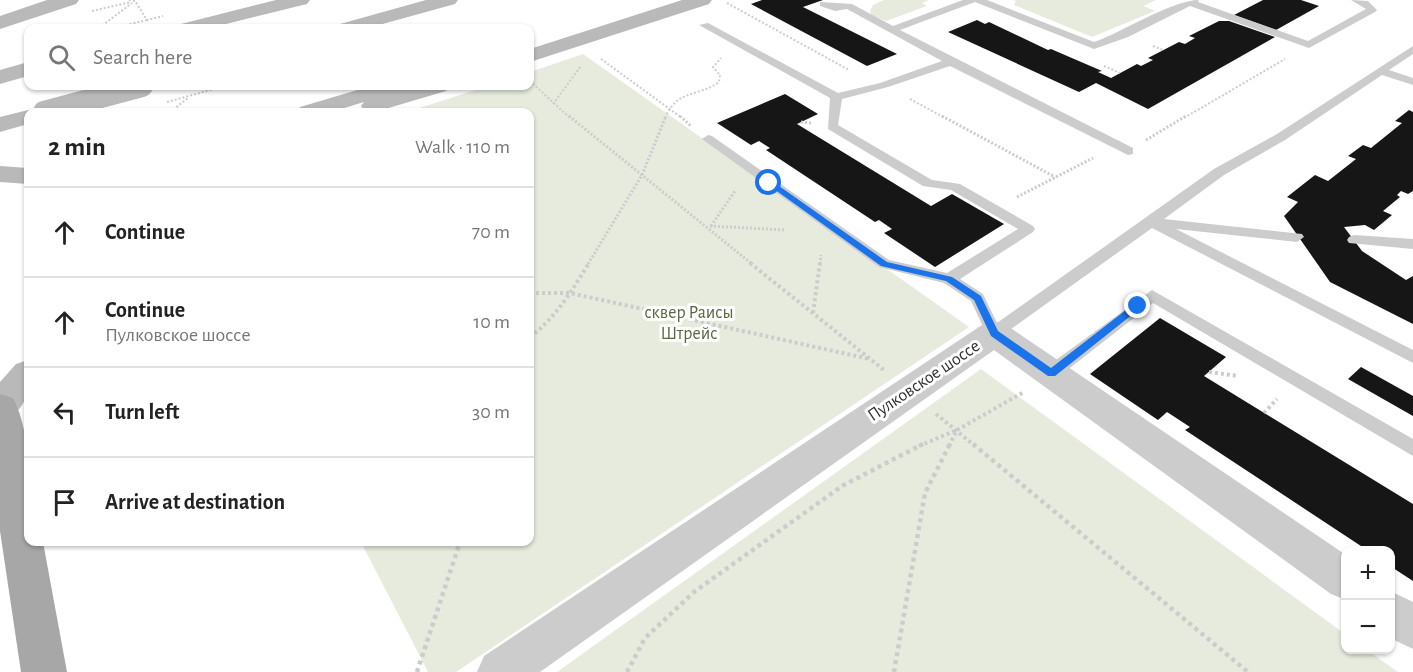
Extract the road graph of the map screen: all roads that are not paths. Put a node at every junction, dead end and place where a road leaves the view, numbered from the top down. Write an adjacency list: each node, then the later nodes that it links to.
1 (27, 0): 11 (main road)
2 (69, 0): 15 (main road)
3 (300, 0): 16 (main road)
4 (448, 0): 17 (main road)
5 (664, 0): 20 (main road)
6 (702, 0): 22 (main road)
7 (867, 0): 14 (lane)
8 (972, 0): 19 (lane)
9 (978, 0): 12 (lane)
10 (1356, 0): 12 (lane)
11 (0, 1)
12 (1193, 1)
13 (822, 4): 14 (lane)
14 (849, 6): 19 (lane)
15 (0, 23)
16 (204, 24)
17 (362, 24)
18 (704, 25): 31 (lane)
19 (891, 30): 23 (lane)
20 (534, 41)
21 (1413, 49): 25 (lane)
22 (534, 55)
23 (951, 63): 31 (lane); 38 (lane)
24 (24, 70): 26 (main road)
25 (1381, 71): 27 (lane); 41 (lane)
26 (0, 76)
27 (1413, 82)
28 (127, 90): 32 (main road, bridge)
29 (380, 90): 33 (main road)
30 (425, 90): 34 (main road)
31 (836, 97): 45 (lane)
32 (59, 108)
33 (321, 108)
34 (367, 108)
35 (24, 118): 36 (main road)
36 (0, 125)
37 (708, 139): 45 (lane)
38 (1123, 148)
39 (0, 174): 40 (main road)
40 (24, 176)
41 (1151, 222): 42 (lane); 46 (lane); 47 (lane)
42 (1297, 237)
43 (1354, 240): 44 (lane)
44 (1413, 244)
45 (949, 279): 46 (lane)
46 (994, 333): 48 (street, Пулковское шоссе); 56 (street, Пулковское шоссе)
47 (1413, 357)
48 (1053, 374): 51 (lane); 52 (street, Пулковское шоссе)
49 (24, 378): 50 (main road)
50 (0, 408): 55 (main road)
51 (1413, 448)
52 (1341, 576)
53 (1395, 615): 54 (street)
54 (1413, 627)
55 (44, 672)
56 (500, 672)

